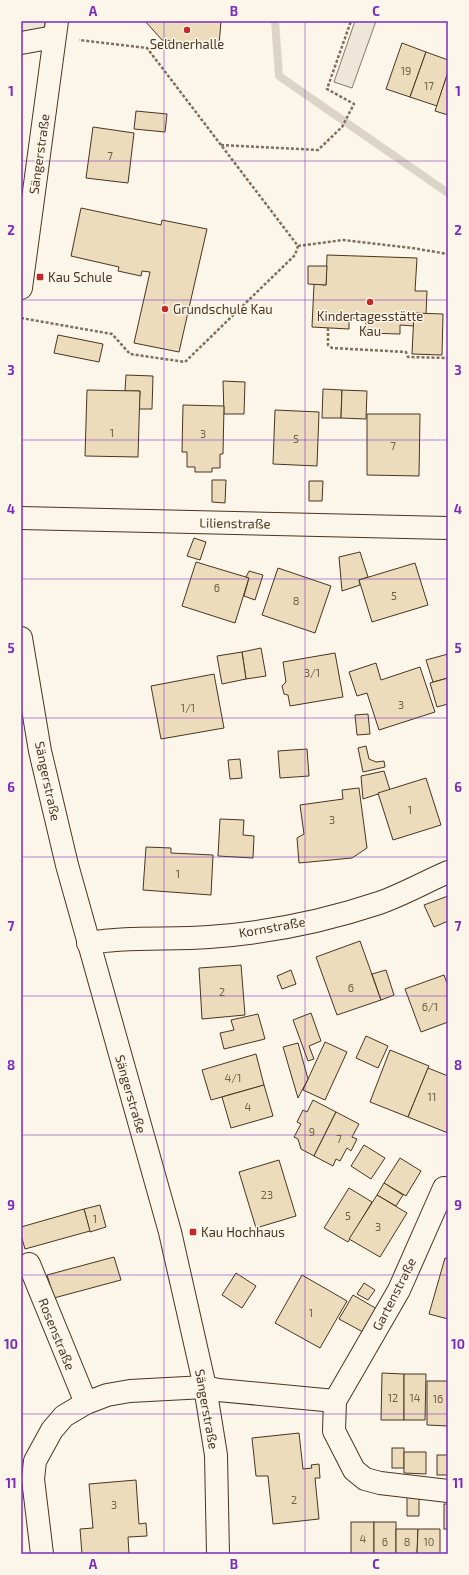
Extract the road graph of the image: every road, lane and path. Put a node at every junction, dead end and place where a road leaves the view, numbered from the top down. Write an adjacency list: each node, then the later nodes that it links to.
1 (351, 21): 4 (path)
2 (56, 29): 3 (street); 4 (path); 7 (street, Sängerstraße)
3 (21, 43)
4 (220, 145): 5 (path)
5 (298, 246): 6 (path); 8 (path)
6 (448, 254)
7 (21, 288)
8 (21, 318)
9 (328, 328): 10 (path)
10 (448, 358)
11 (21, 518): 12 (street, Lilienstraße)
12 (448, 528)
13 (21, 638): 15 (street, Sängerstraße)
14 (448, 872): 15 (street, Kornstraße)
15 (88, 943): 18 (street, Sängerstraße)
16 (448, 1189): 19 (street, Gartenstraße)
17 (29, 1264): 20 (street, Rosenstraße)
18 (205, 1387): 19 (street); 20 (street); 24 (street, Sängerstraße)
19 (335, 1401): 22 (street, Gartenstraße)
20 (86, 1403): 21 (street)
21 (27, 1480): 23 (street)
22 (448, 1492)
23 (42, 1554)
24 (218, 1554)

